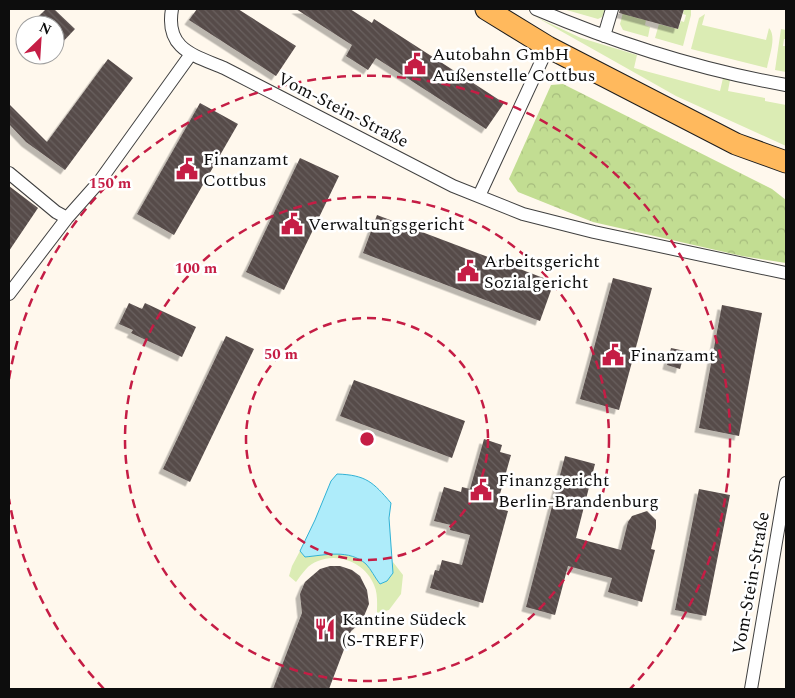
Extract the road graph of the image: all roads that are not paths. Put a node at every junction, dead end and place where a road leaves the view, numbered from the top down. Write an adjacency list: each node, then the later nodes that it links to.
1 (172, 9): 7 (street, Vom-Stein-Straße)
2 (486, 9): 6 (main road)
3 (536, 9): 5 (street)
4 (612, 9): 5 (street)
5 (604, 36): 8 (street)
6 (548, 47): 9 (main road); 13 (street)
7 (191, 54): 13 (street, Vom-Stein-Straße); 14 (street)
8 (786, 85)
9 (736, 144): 10 (main road); 12 (main road)
10 (786, 162)
11 (9, 173): 14 (street)
12 (786, 178)
13 (479, 196): 15 (street, Vom-Stein-Straße)
14 (67, 218): 16 (street)
15 (786, 273)
16 (9, 294)
17 (786, 483): 18 (street, Vom-Stein-Straße)
18 (751, 689)

